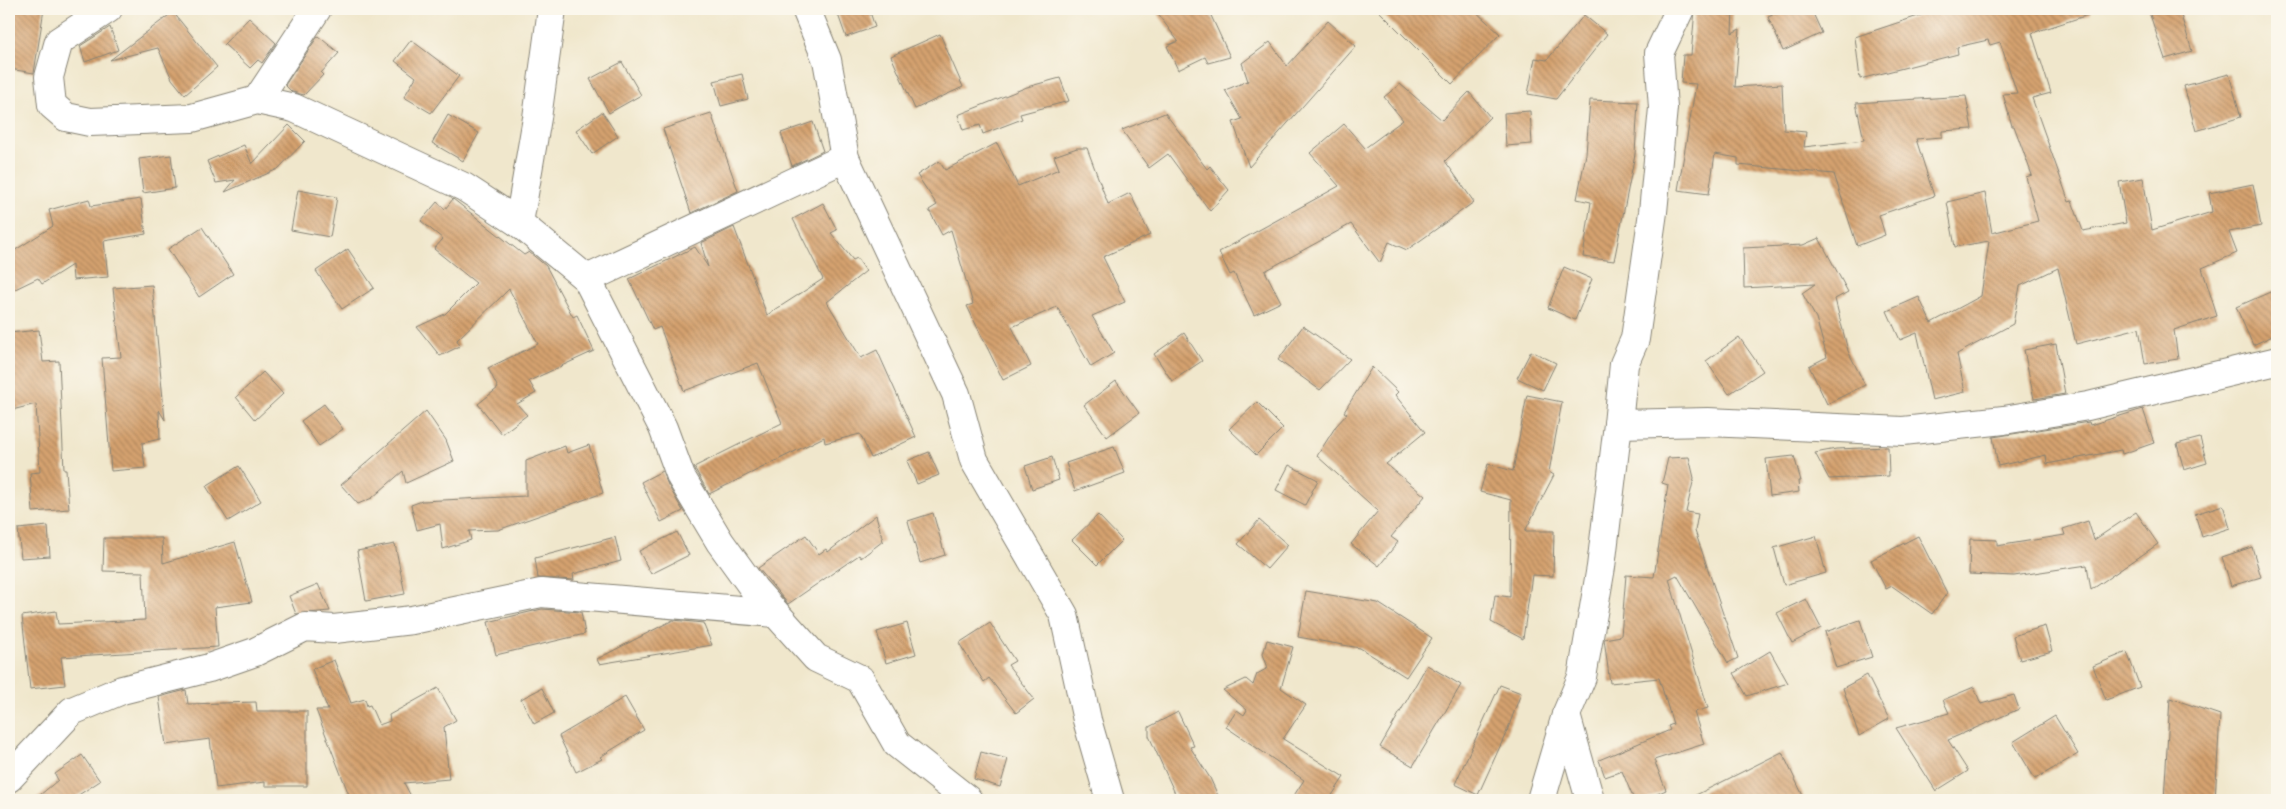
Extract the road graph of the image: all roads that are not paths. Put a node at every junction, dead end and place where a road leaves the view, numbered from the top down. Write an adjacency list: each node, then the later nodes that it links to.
1 (108, 9): 6 (street)
2 (317, 9): 6 (street)
3 (552, 9): 8 (street)
4 (806, 9): 7 (street)
5 (1680, 9): 11 (street)
6 (256, 100): 8 (street)
7 (845, 158): 9 (street); 16 (street)
8 (519, 223): 9 (street)
9 (587, 279): 12 (street)
10 (2277, 361): 11 (street)
11 (1618, 424): 13 (street)
12 (775, 613): 14 (street); 15 (street)
13 (1566, 715): 17 (street); 18 (street)
14 (9, 778)
15 (968, 800)
16 (1110, 800)
17 (1541, 800)
18 (1590, 800)

